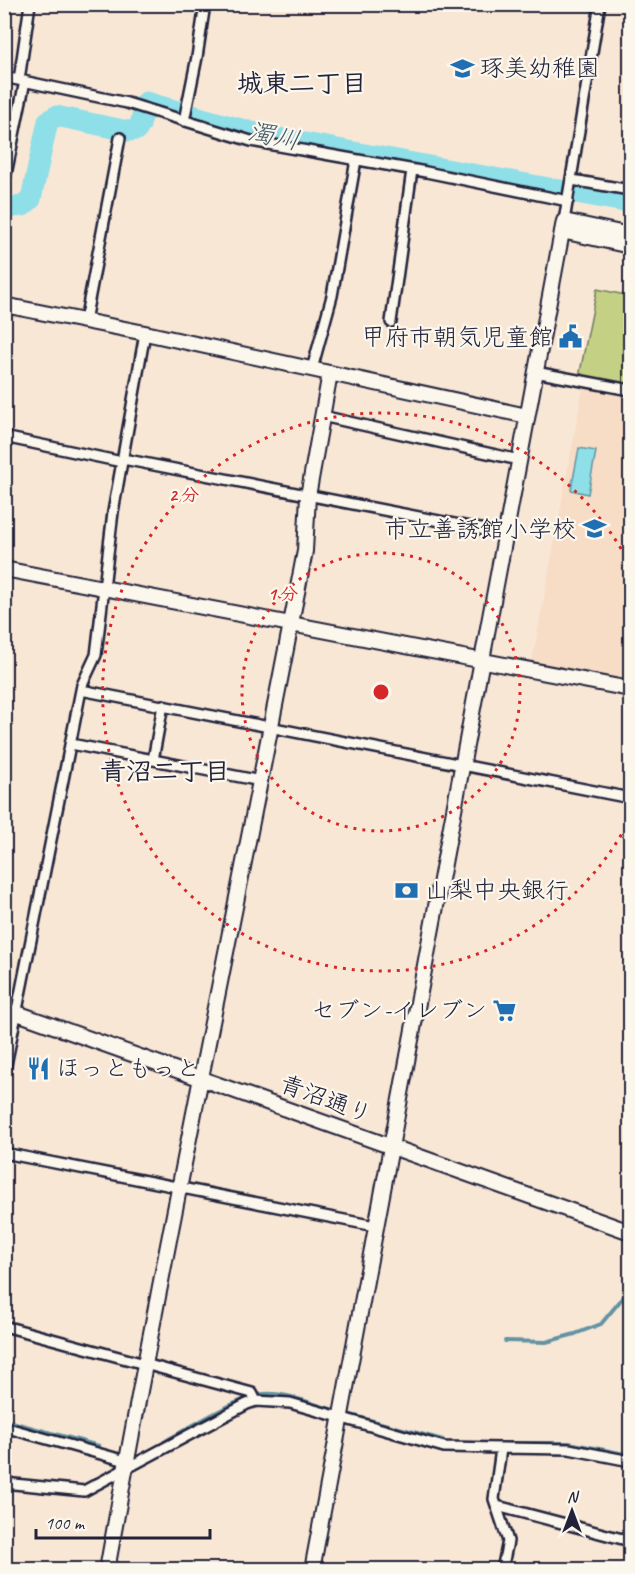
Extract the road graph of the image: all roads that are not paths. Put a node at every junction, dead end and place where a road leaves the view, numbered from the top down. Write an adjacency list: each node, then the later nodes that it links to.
1 (30, 4): 5 (street)
2 (205, 4): 6 (street)
3 (600, 4): 10 (street)
4 (4, 77): 5 (street)
5 (22, 80): 6 (street); 11 (street)
6 (184, 121): 8 (street)
7 (120, 138): 18 (street)
8 (356, 160): 9 (street); 21 (street)
9 (412, 170): 13 (street); 19 (street)
10 (572, 181): 12 (street); 13 (street)
11 (4, 184)
12 (630, 190)
13 (568, 201): 14 (street)
14 (563, 226): 15 (street); 16 (street); 22 (street)
15 (630, 235)
16 (630, 246)
17 (4, 305): 18 (street)
18 (84, 321): 20 (street)
19 (391, 322)
20 (145, 333): 21 (street); 29 (street)
21 (312, 369): 23 (street)
22 (535, 372): 24 (street); 26 (street)
23 (330, 373): 25 (street); 26 (street)
24 (630, 390)
25 (322, 416): 28 (street); 30 (street)
26 (527, 416): 28 (street)
27 (4, 437): 29 (street)
28 (519, 460): 31 (street)
29 (122, 461): 30 (street); 33 (street)
30 (308, 496): 31 (street); 34 (street)
31 (506, 534): 35 (street)
32 (4, 569): 33 (street)
33 (104, 589): 34 (street); 37 (street)
34 (291, 625): 35 (street); 39 (street)
35 (481, 661): 36 (street); 42 (street)
36 (630, 689)
37 (81, 690): 38 (street); 40 (street)
38 (163, 705): 39 (street); 41 (street)
39 (271, 726): 42 (street); 43 (street)
40 (71, 744): 41 (street); 45 (street)
41 (153, 760): 43 (street)
42 (463, 765): 44 (street); 48 (street)
43 (261, 781): 47 (street)
44 (630, 798)
45 (10, 1012): 46 (street); 47 (street, 青沼通り)
46 (4, 1075)
47 (200, 1078): 48 (street, 青沼通り); 50 (street)
48 (392, 1147): 51 (street); 52 (street, 青沼通り)
49 (4, 1153): 50 (street)
50 (180, 1186): 51 (street); 54 (street)
51 (375, 1226): 56 (street)
52 (630, 1233)
53 (4, 1326): 54 (street)
54 (145, 1364): 55 (street); 60 (street)
55 (255, 1398): 56 (street); 60 (street)
56 (340, 1417): 58 (street); 65 (street)
57 (4, 1427): 60 (street)
58 (501, 1449): 59 (street); 62 (street)
59 (630, 1461)
60 (125, 1465): 61 (street); 64 (street)
61 (4, 1483)
62 (497, 1506): 63 (street); 66 (street)
63 (630, 1542)
64 (106, 1569)
65 (312, 1569)
66 (502, 1569)

